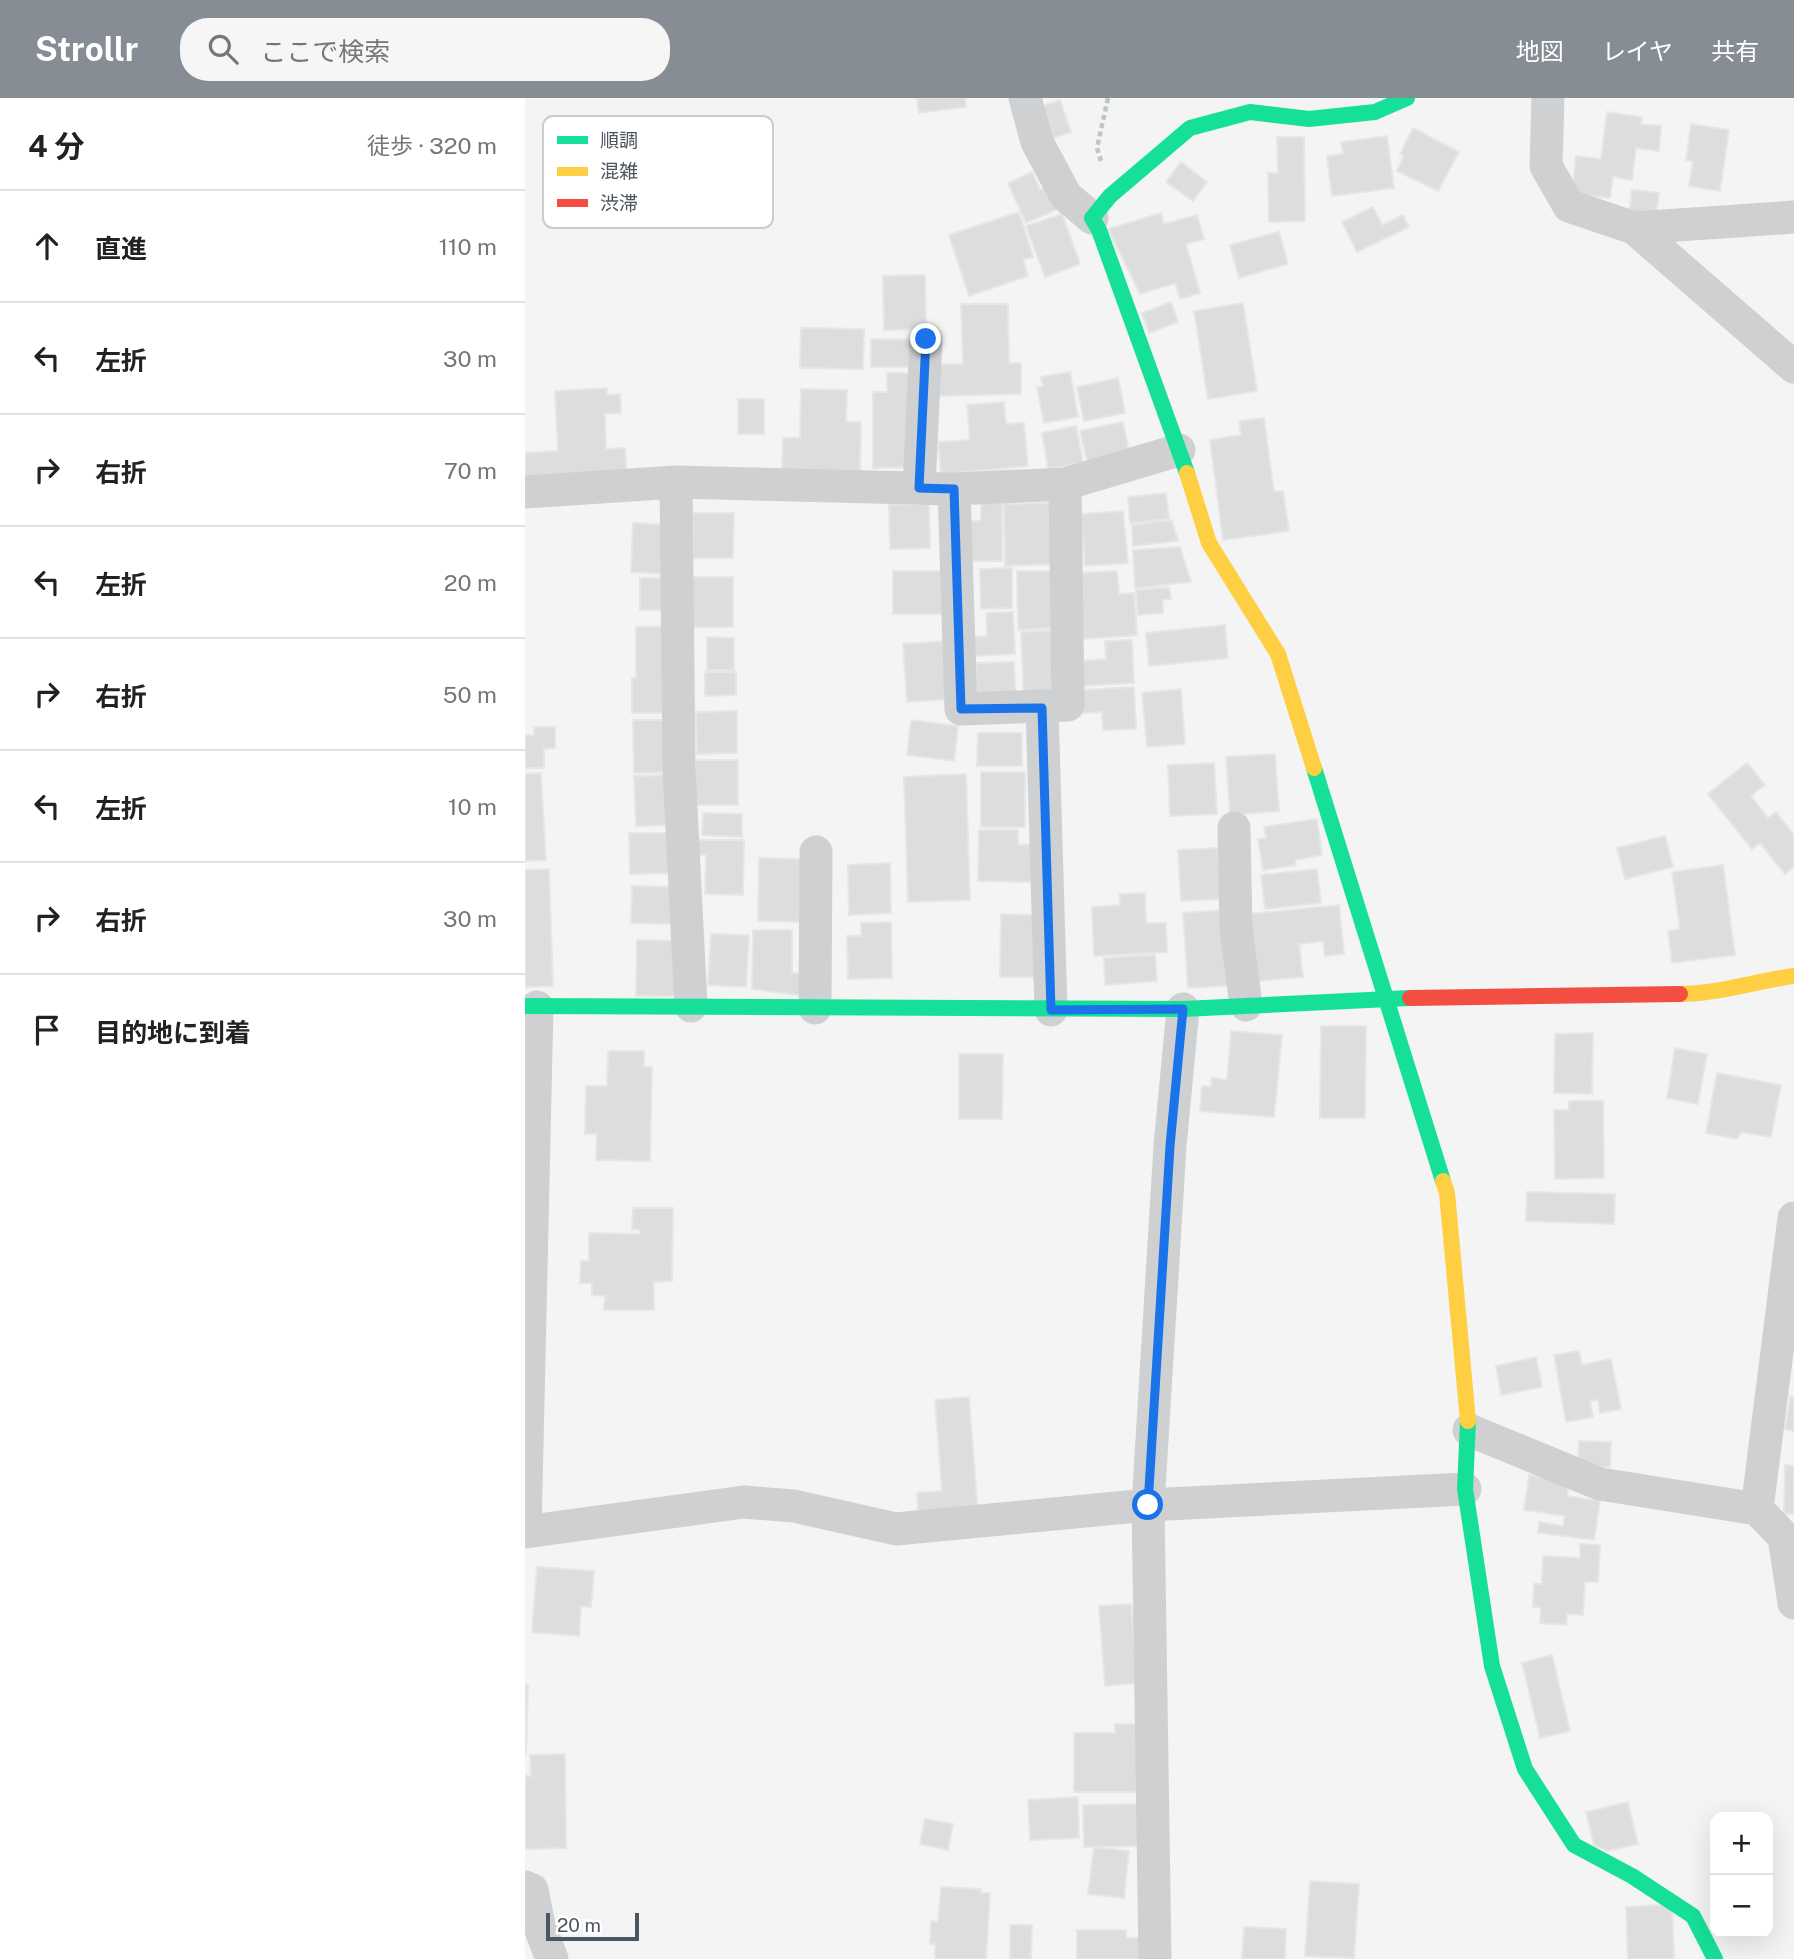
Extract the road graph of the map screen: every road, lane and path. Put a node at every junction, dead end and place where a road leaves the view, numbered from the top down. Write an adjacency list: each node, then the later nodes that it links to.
1 (1025, 98): 5 (street)
2 (1108, 98): 5 (path)
3 (1407, 98): 5 (street)
4 (1548, 98): 7 (street)
5 (1101, 207): 10 (street)
6 (1794, 216): 7 (street)
7 (1634, 228): 9 (street)
8 (926, 339): 13 (street)
9 (1794, 367)
10 (1179, 450): 12 (street); 20 (street)
11 (676, 482): 13 (street); 15 (street); 22 (street)
12 (1065, 484): 14 (street); 16 (street)
13 (919, 488): 14 (street)
14 (954, 489): 16 (street)
15 (525, 492)
16 (1042, 708): 26 (street)
17 (1234, 828): 21 (street)
18 (816, 852): 24 (street)
19 (1794, 976): 20 (street)
20 (1384, 998): 21 (street); 28 (street)
21 (1246, 1005): 25 (street)
22 (691, 1006): 23 (street); 24 (street)
23 (531, 1007): 32 (street)
24 (815, 1008): 26 (street)
25 (1183, 1009): 26 (street); 30 (street)
26 (1051, 1010)
27 (1794, 1218): 31 (street)
28 (1469, 1430): 29 (street); 31 (street)
29 (1465, 1489): 30 (street); 37 (street)
30 (1148, 1505): 32 (street); 36 (street)
31 (1757, 1509): 33 (street)
32 (525, 1532)
33 (1794, 1603)
34 (525, 1887): 35 (street)
35 (552, 1959)
36 (1155, 1959)
37 (1714, 1959)

